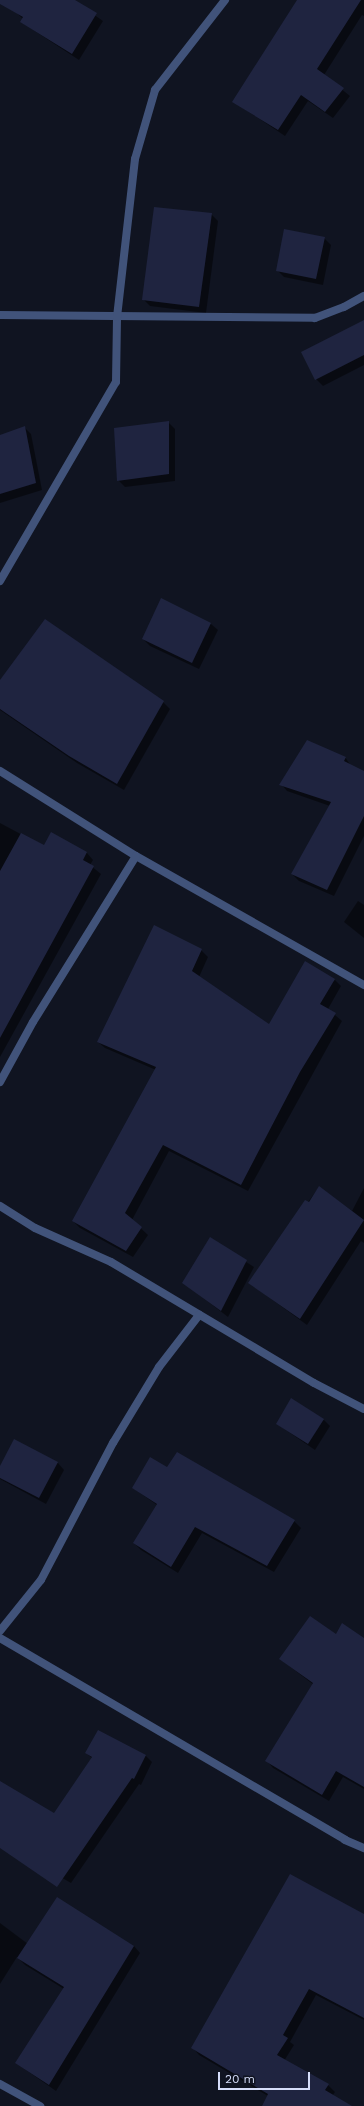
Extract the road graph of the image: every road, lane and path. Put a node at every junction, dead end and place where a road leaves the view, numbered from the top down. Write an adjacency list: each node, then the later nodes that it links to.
1 (225, 0): 4 (street)
2 (364, 296): 4 (street)
3 (0, 314): 4 (street)
4 (117, 318): 5 (street)
5 (0, 581)
6 (0, 772): 7 (street)
7 (136, 856): 8 (street); 9 (street)
8 (364, 985)
9 (0, 1082)
10 (0, 1206): 11 (street)
11 (199, 1315): 12 (street); 13 (street)
12 (364, 1409)
13 (0, 1631)
14 (0, 1638): 15 (street)
15 (364, 1848)
16 (0, 2084): 17 (street)
17 (40, 2106)

